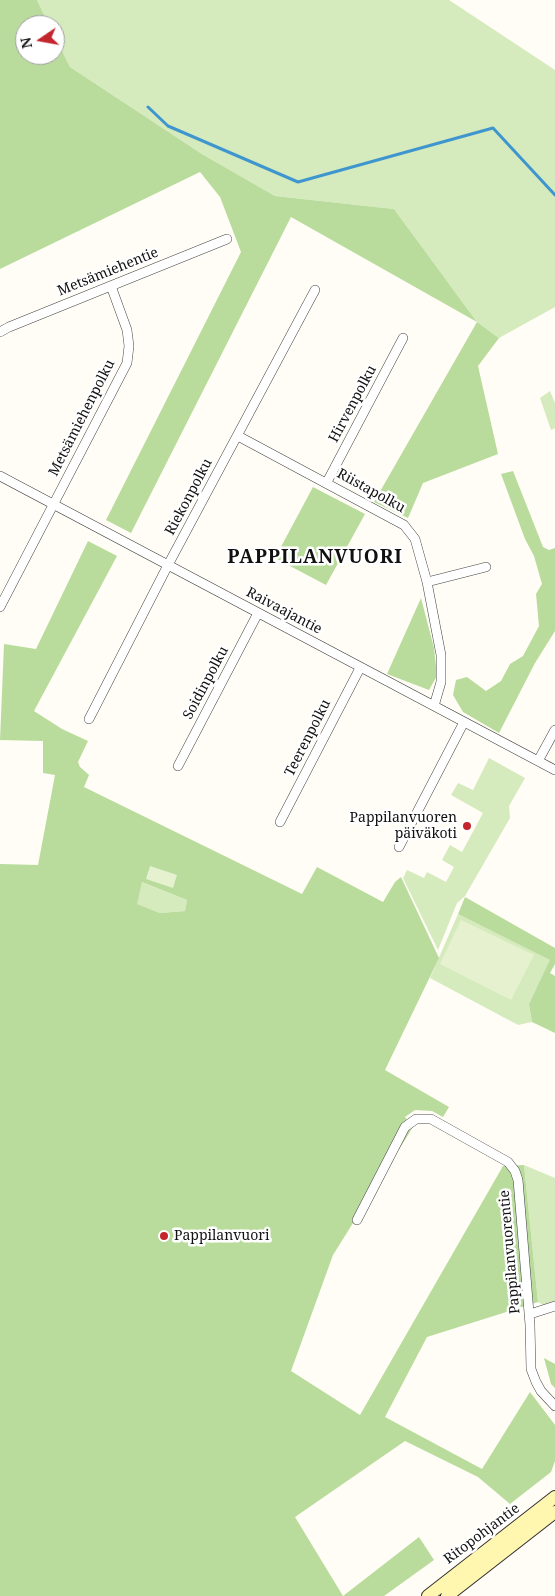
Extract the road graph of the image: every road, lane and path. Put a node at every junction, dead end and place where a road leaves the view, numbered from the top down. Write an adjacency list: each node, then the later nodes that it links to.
1 (227, 239): 2 (street, Metsämiehentie)
2 (110, 286): 4 (street, Metsämiehentie); 9 (street, Metsämiehenpolku)
3 (315, 290): 6 (street, Riekonpolku)
4 (0, 332)
5 (403, 338): 8 (street, Hirvenpolku)
6 (238, 436): 8 (street, Riistapolku); 10 (street, Riekonpolku)
7 (0, 476): 9 (street, Raivaajantie)
8 (327, 482): 12 (street, Riistapolku)
9 (53, 504): 10 (street, Raivaajantie); 13 (street, Metsämiehenpolku)
10 (168, 565): 14 (street, Raivaajantie); 17 (street, Riekonpolku)
11 (486, 567): 12 (street)
12 (426, 582): 16 (street, Riistapolku)
13 (0, 607)
14 (258, 612): 15 (street, Raivaajantie); 21 (street, Soidinpolku)
15 (360, 668): 16 (street, Raivaajantie); 23 (street, Teerenpolku)
16 (434, 706): 18 (street, Raivaajantie)
17 (89, 719)
18 (464, 722): 20 (street, Raivaajantie); 24 (street)
19 (555, 730): 20 (street)
20 (538, 761): 22 (street, Raivaajantie)
21 (178, 766)
22 (555, 770)
23 (280, 822)
24 (399, 847)
25 (357, 1220): 27 (street, Pappilanvuorentie)
26 (555, 1306): 27 (street)
27 (530, 1314): 28 (street, Pappilanvuorentie)
28 (555, 1406)
29 (555, 1497): 31 (main road, Ritopohjantie)
30 (555, 1512): 32 (main road, Ritopohjantie)
31 (428, 1596)
32 (447, 1596)

